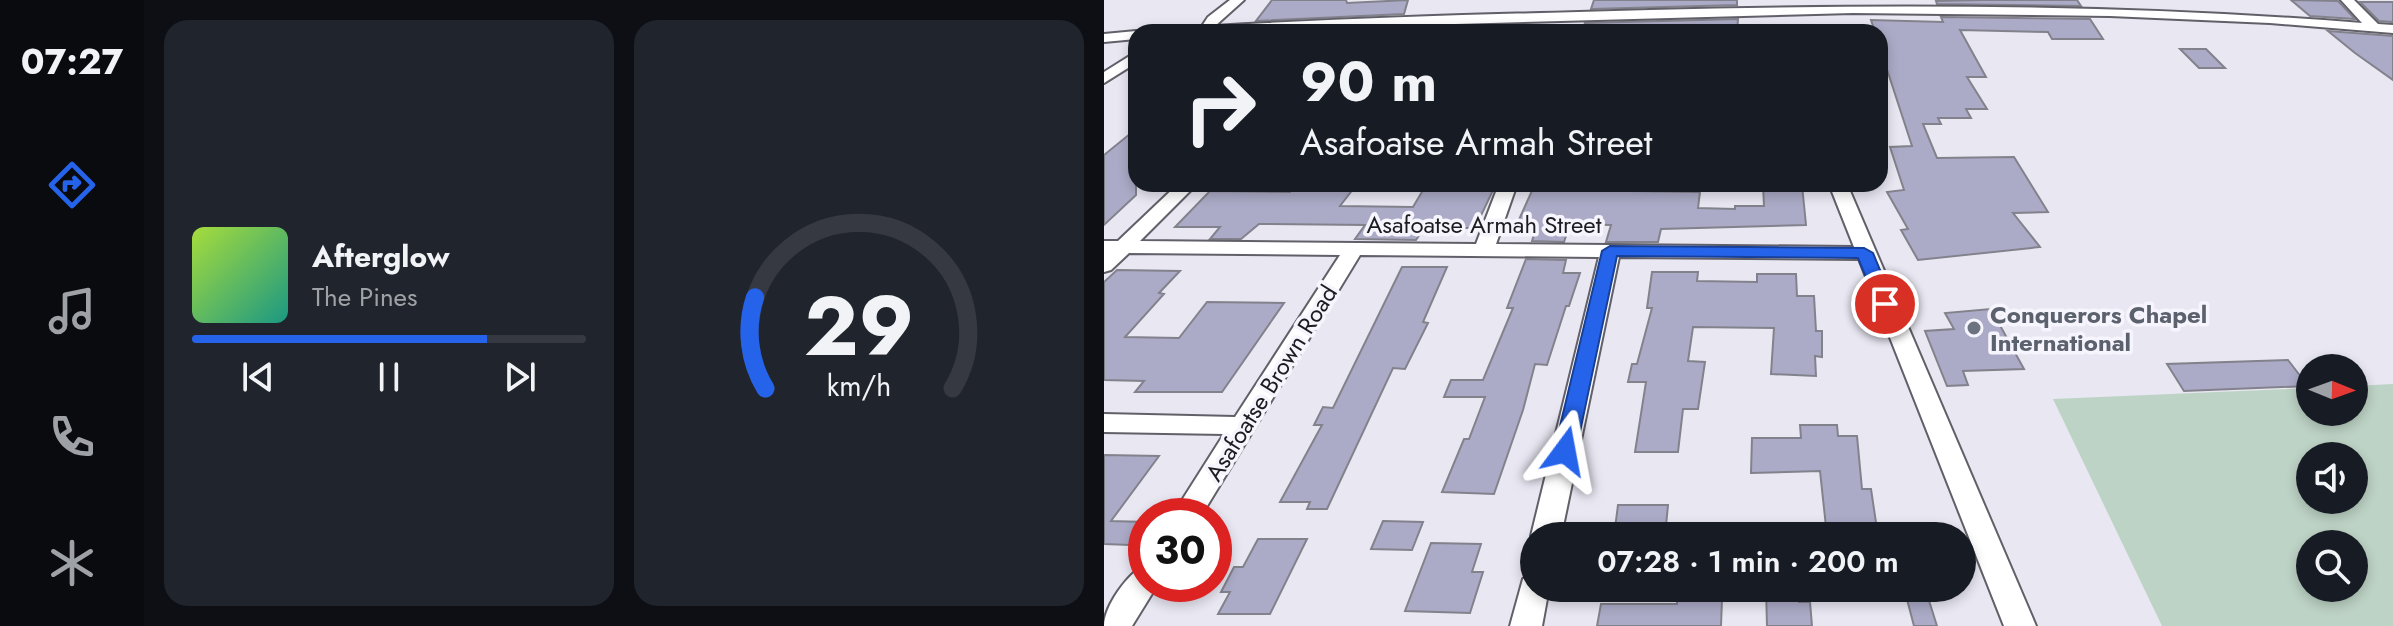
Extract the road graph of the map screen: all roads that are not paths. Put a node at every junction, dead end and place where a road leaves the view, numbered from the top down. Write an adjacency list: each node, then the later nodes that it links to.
1 (1238, 0): 8 (street)
2 (1455, 0): 7 (street)
3 (2099, 0): 6 (street)
4 (2347, 0): 11 (street)
5 (1773, 11): 6 (street); 7 (street)
6 (2110, 12): 11 (street)
7 (1441, 18): 9 (street); 10 (street)
8 (1210, 24)
9 (1324, 24)
10 (1436, 24)
11 (2373, 26): 12 (street)
12 (2393, 29)
13 (1128, 36): 14 (street)
14 (1104, 38)
15 (1128, 62): 16 (street)
16 (1104, 79)
17 (1179, 192): 20 (street)
18 (1505, 192): 22 (street)
19 (1841, 192): 24 (street)
20 (1114, 247): 21 (street, Asafoatse Armah Street); 25 (street)
21 (1354, 249): 22 (street, Asafoatse Armah Street); 27 (street, Asafoatse Brown Road)
22 (1484, 249): 23 (street, Asafoatse Armah Street)
23 (1610, 251): 24 (street, Asafoatse Armah Street); 29 (street)
24 (1864, 253): 34 (street)
25 (1104, 266)
26 (1104, 423): 27 (street)
27 (1245, 426): 28 (street, Asafoatse Brown Road)
28 (1198, 498)
29 (1549, 522)
30 (1130, 602): 32 (street)
31 (1531, 602): 33 (street)
32 (1115, 626)
33 (1526, 626)
34 (2020, 626)

